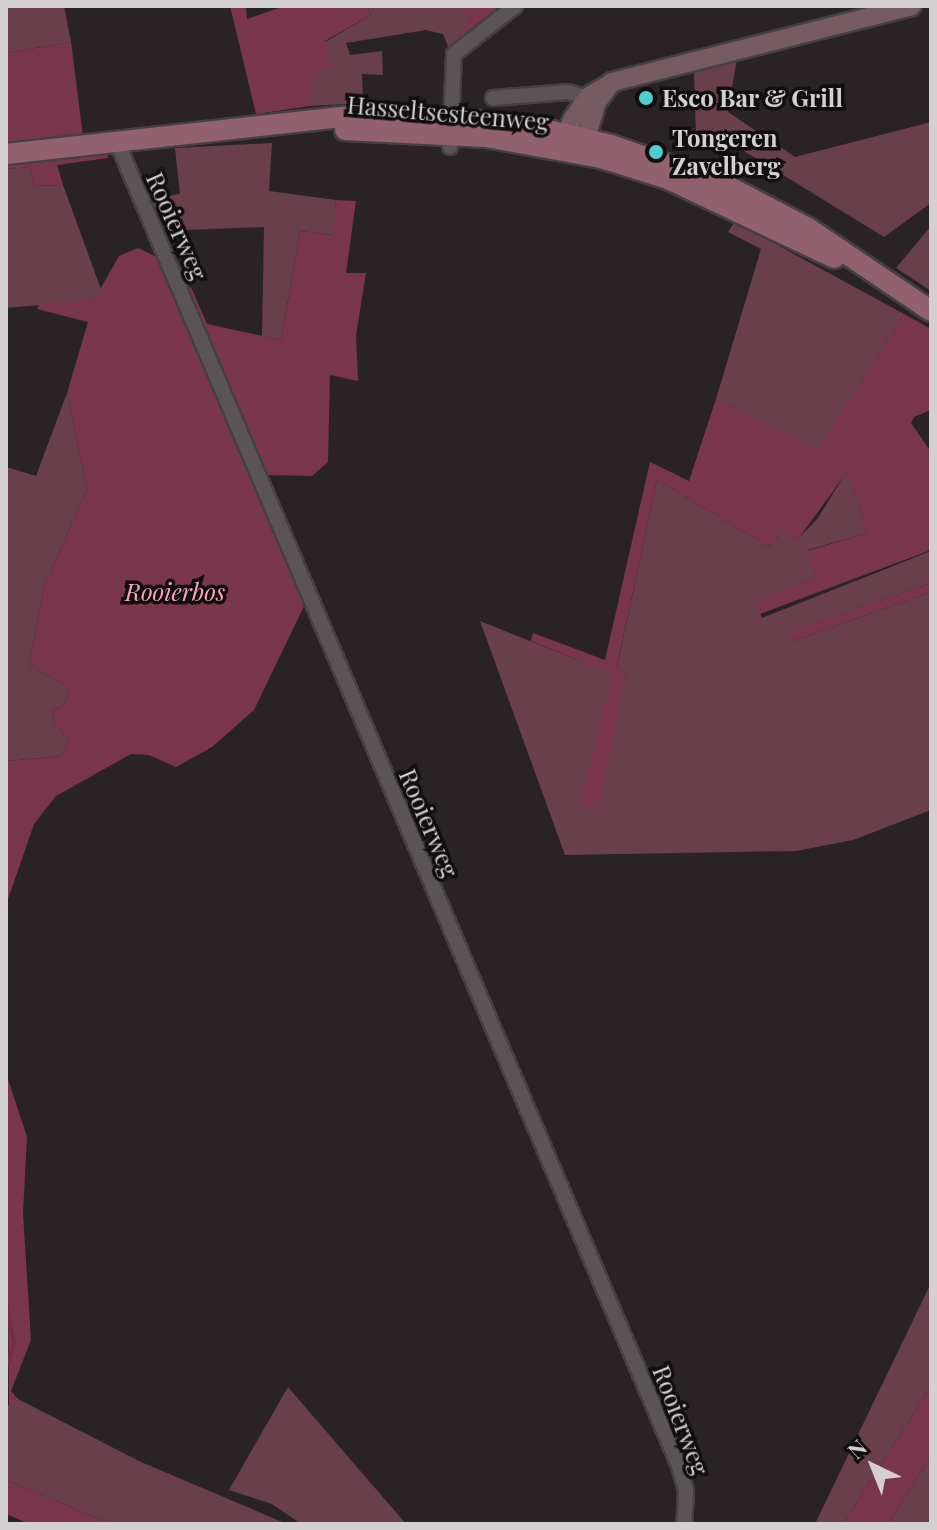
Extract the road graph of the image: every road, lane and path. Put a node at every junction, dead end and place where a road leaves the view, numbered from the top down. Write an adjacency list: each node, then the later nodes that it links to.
1 (515, 6): 5 (street)
2 (912, 6): 4 (main road)
3 (493, 98): 4 (street)
4 (593, 99): 6 (main road)
5 (452, 133): 6 (main road, Hasseltsesteenweg); 7 (main road, Hasseltsesteenweg)
6 (575, 141): 9 (main road, Hasseltsesteenweg)
7 (117, 142): 8 (main road, Hasseltsesteenweg); 10 (street, Rooierweg)
8 (6, 154)
9 (931, 312)
10 (684, 1524)

